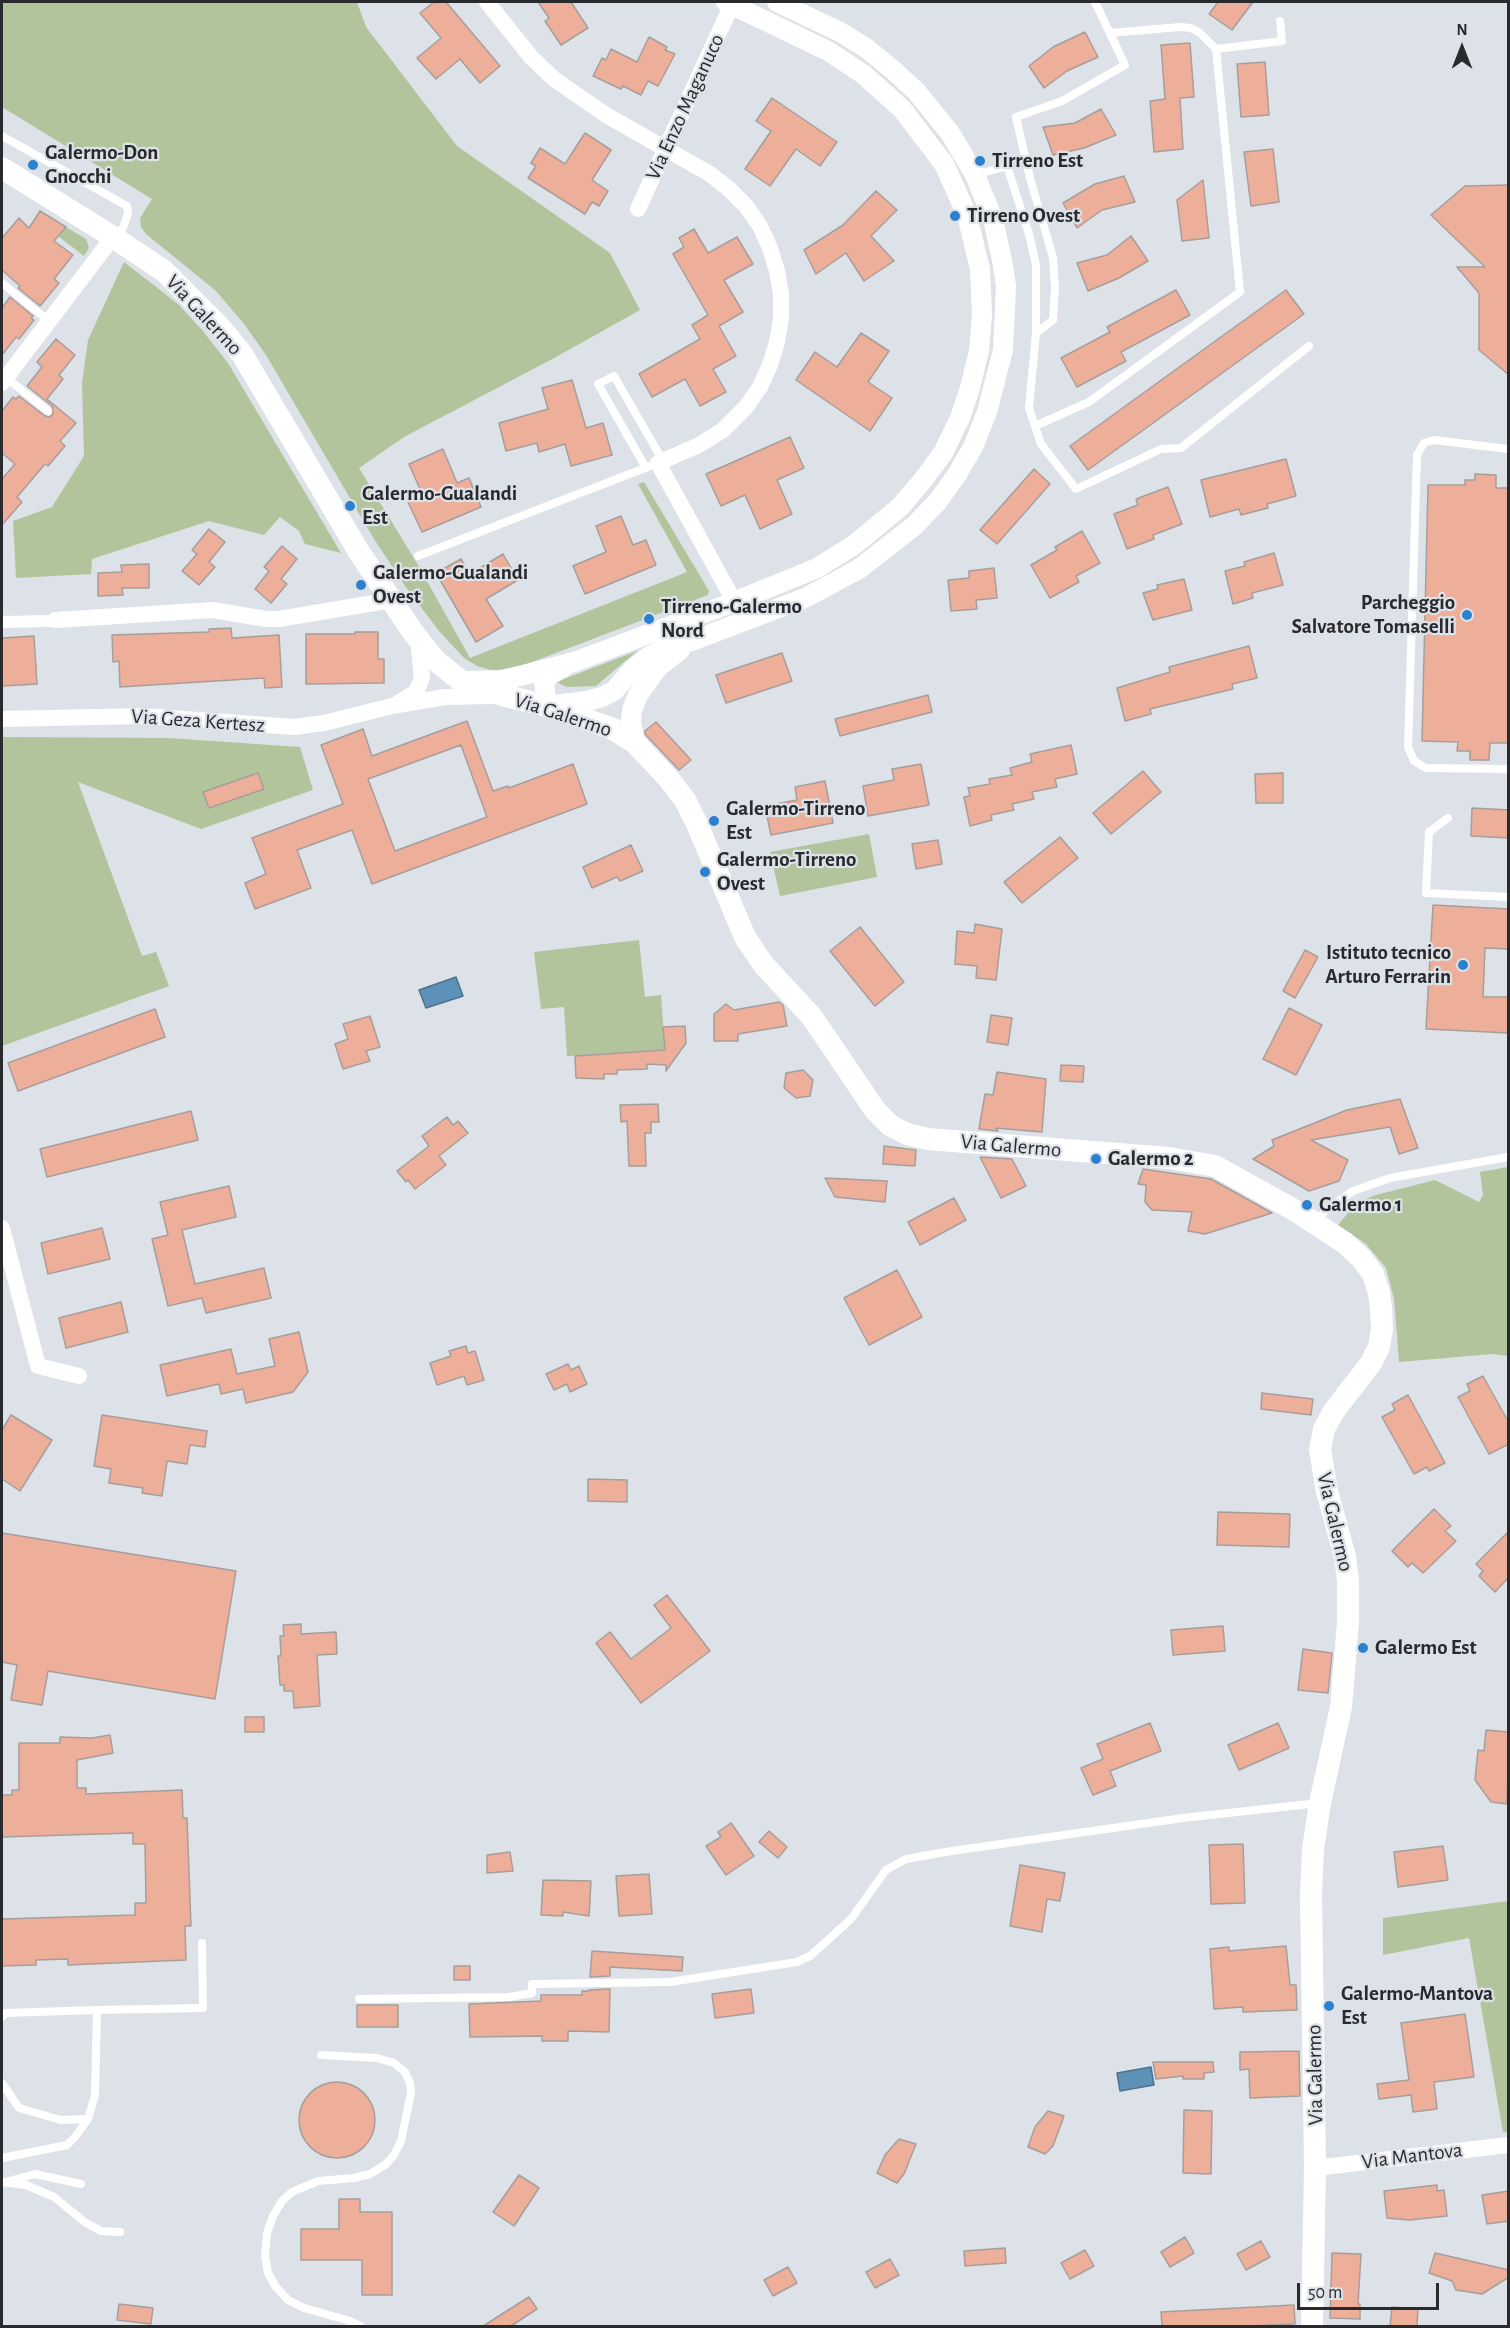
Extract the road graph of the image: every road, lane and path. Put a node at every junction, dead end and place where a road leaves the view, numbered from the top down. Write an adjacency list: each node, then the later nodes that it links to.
1 (487, 2): 9 (street)
2 (731, 2): 9 (street, Via Enzo Maganuco); 25 (street)
3 (777, 2): 11 (street)
4 (1095, 2): 6 (lane)
5 (1280, 21): 7 (lane)
6 (1110, 33): 7 (lane); 16 (lane)
7 (1216, 49): 20 (lane)
8 (2, 136): 13 (lane)
9 (665, 148): 12 (street, Via Enzo Maganuco); 22 (street)
10 (2, 168): 13 (main road, Via Galermo)
11 (975, 175): 16 (lane); 27 (street)
12 (638, 209)
13 (113, 237): 15 (street); 24 (main road, Via Galermo)
14 (2, 283): 15 (lane)
15 (49, 321): 18 (street)
16 (1036, 333): 20 (lane)
17 (1309, 346): 20 (lane)
18 (3, 378): 19 (lane)
19 (48, 411)
20 (1035, 426)
21 (1509, 450): 38 (lane)
22 (656, 464): 22 (lane); 23 (lane); 25 (street)
23 (418, 556)
24 (392, 600): 26 (street); 29 (main road, Via Galermo)
25 (734, 602): 27 (street); 31 (street)
26 (52, 620): 28 (street)
27 (745, 621): 30 (street)
28 (2, 622)
29 (417, 638): 32 (main road, Via Galermo); 34 (street)
30 (692, 641): 35 (street); 37 (street)
31 (574, 662): 32 (street); 35 (street)
32 (461, 681): 33 (main road, Via Galermo)
33 (506, 696): 34 (street, Via Geza Kertesz); 35 (main road, Via Galermo)
34 (392, 706): 36 (street, Via Geza Kertesz)
35 (548, 706): 37 (main road, Via Galermo)
36 (2, 718)
37 (635, 743): 42 (main road, Via Galermo)
38 (1509, 769)
39 (1448, 818): 40 (lane)
40 (1509, 897)
41 (1509, 1157): 42 (lane)
42 (1315, 1223): 45 (main road, Via Galermo)
43 (2, 1227): 44 (street)
44 (78, 1376)
45 (1320, 1803): 47 (lane); 55 (main road, Via Galermo)
46 (202, 1943): 48 (lane)
47 (359, 1999)
48 (97, 2010): 49 (lane); 52 (lane)
49 (2, 2017)
50 (321, 2055): 59 (lane)
51 (2, 2083): 52 (lane)
52 (88, 2119): 54 (lane)
53 (1509, 2145): 55 (street, Via Mantova)
54 (2, 2158)
55 (1316, 2168): 60 (main road, Via Galermo)
56 (4, 2182): 57 (lane); 58 (lane)
57 (81, 2184)
58 (120, 2232)
59 (360, 2326)
60 (1312, 2326)

